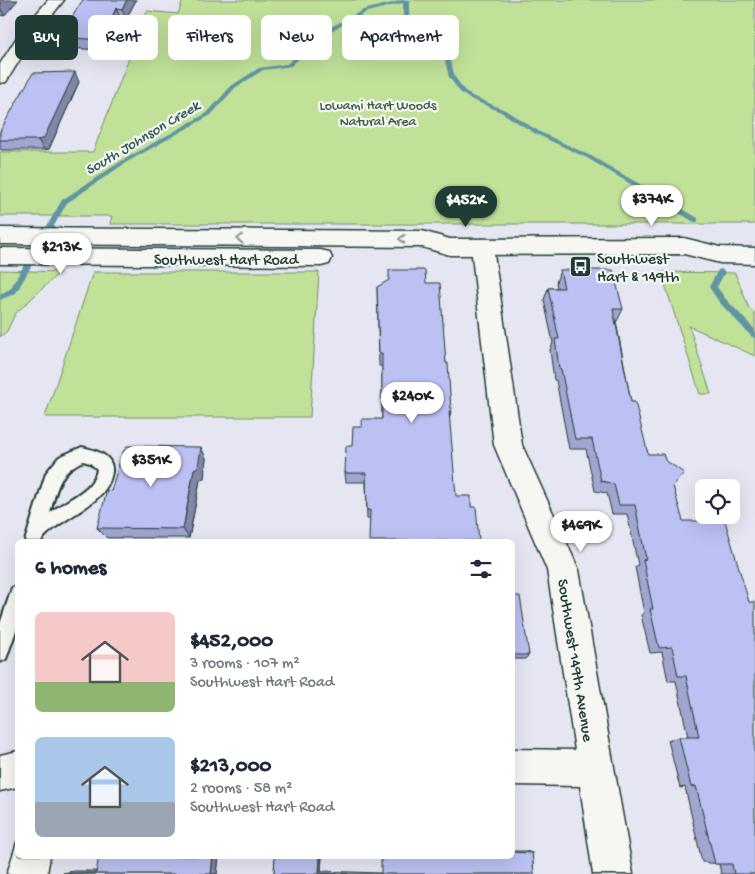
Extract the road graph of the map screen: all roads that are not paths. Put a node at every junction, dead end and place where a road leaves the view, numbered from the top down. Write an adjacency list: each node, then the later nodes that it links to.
1 (56, 0): 2 (main road)
2 (3, 69)
3 (6, 236): 7 (main road, Southwest Hart Road)
4 (755, 237): 5 (main road, Southwest Hart Road)
5 (684, 246): 6 (main road, Southwest Hart Road); 9 (main road, Southwest Hart Road)
6 (482, 247): 7 (main road, Southwest Hart Road); 14 (main road, Southwest 149th Avenue)
7 (125, 248): 8 (main road, Southwest Hart Road)
8 (0, 256)
9 (755, 256)
10 (34, 538): 10 (lane)
11 (15, 604): 12 (lane)
12 (0, 653)
13 (515, 767): 14 (main road)
14 (594, 768): 19 (main road, Southwest 149th Avenue)
15 (15, 770): 16 (main road)
16 (0, 773)
17 (30, 859): 18 (main road)
18 (27, 874)
19 (612, 874)

